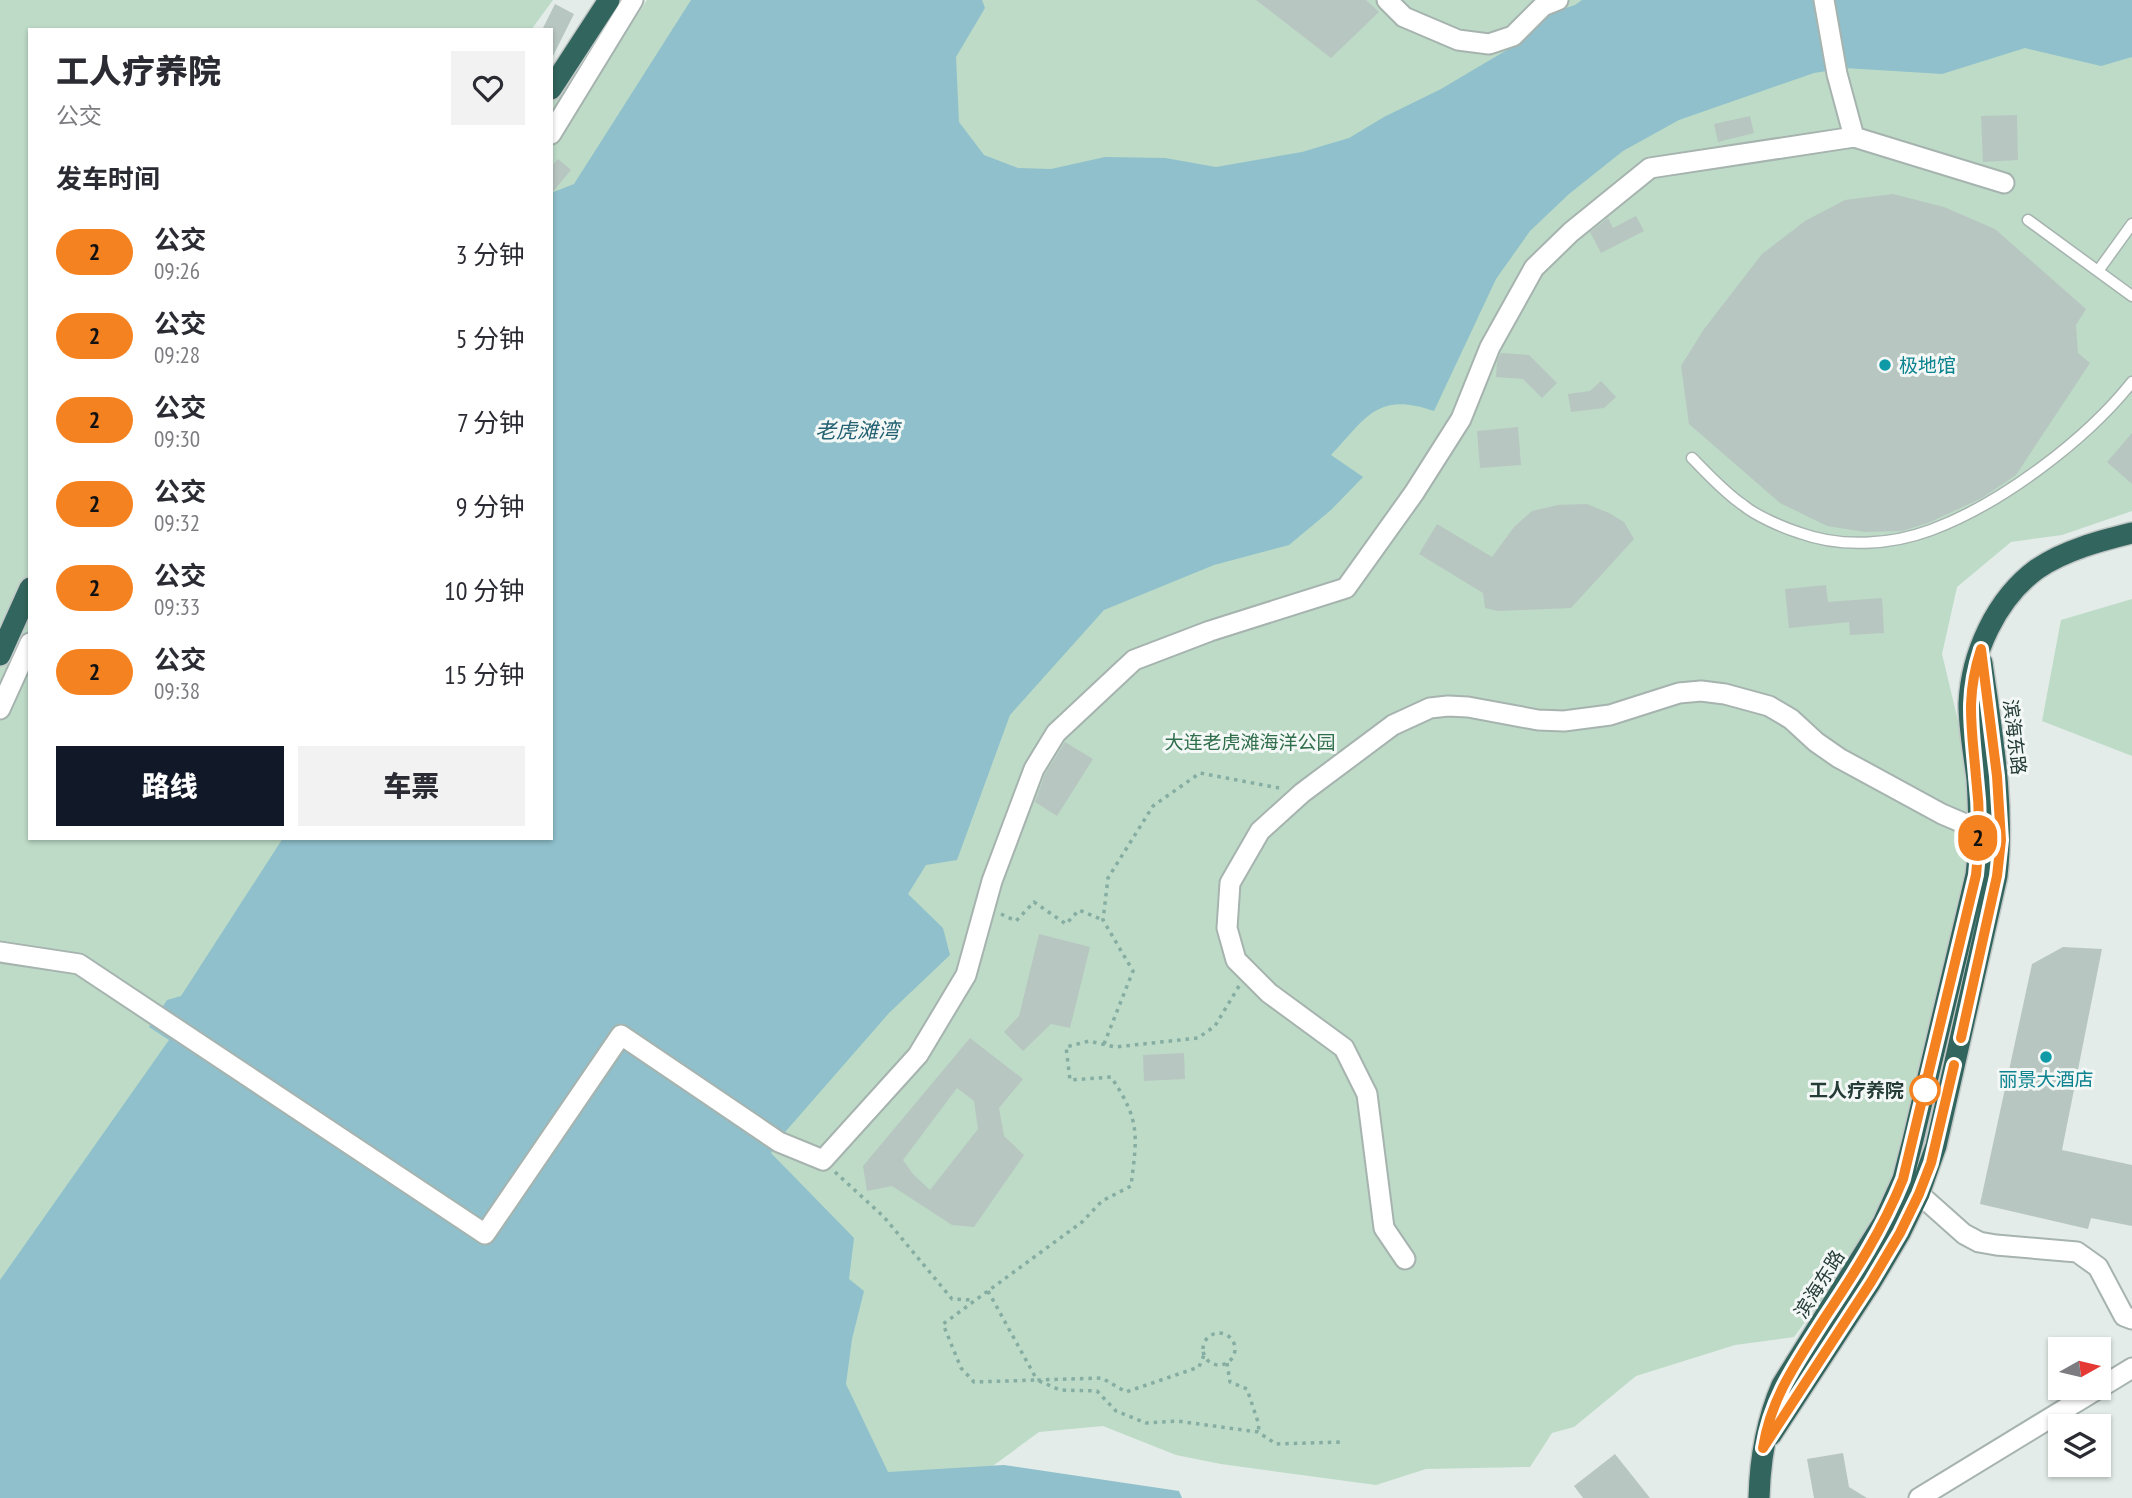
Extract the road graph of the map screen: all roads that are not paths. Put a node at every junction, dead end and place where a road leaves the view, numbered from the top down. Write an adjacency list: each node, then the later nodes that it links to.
1 (609, 0): 6 (highway)
2 (634, 0): 7 (street)
3 (1387, 0): 4 (street)
4 (1558, 0)
5 (1825, 0): 8 (street)
6 (553, 86)
7 (553, 131)
8 (1854, 137): 9 (street); 24 (street)
9 (2004, 183)
10 (2028, 220): 12 (lane)
11 (2132, 224): 12 (lane)
12 (2098, 271): 13 (lane)
13 (2132, 296)
14 (2132, 382): 15 (lane)
15 (1692, 458)
16 (2132, 533): 19 (highway, 滨海东路)
17 (28, 592): 20 (highway)
18 (28, 647): 21 (street)
19 (1981, 649): 22 (highway, 滨海东路); 23 (highway, 滨海东路)
20 (0, 654)
21 (0, 709)
22 (1979, 830): 23 (street); 25 (highway, 滨海东路); 27 (street)
23 (2001, 840): 26 (highway, 滨海东路)
24 (0, 952)
25 (1903, 1179): 26 (street); 30 (highway, 滨海东路)
26 (1919, 1194): 28 (street); 30 (highway, 滨海东路)
27 (1405, 1259)
28 (2132, 1319)
29 (2132, 1368): 32 (street)
30 (1763, 1448): 31 (highway, 滨海东路)
31 (1759, 1498)
32 (1919, 1498)

